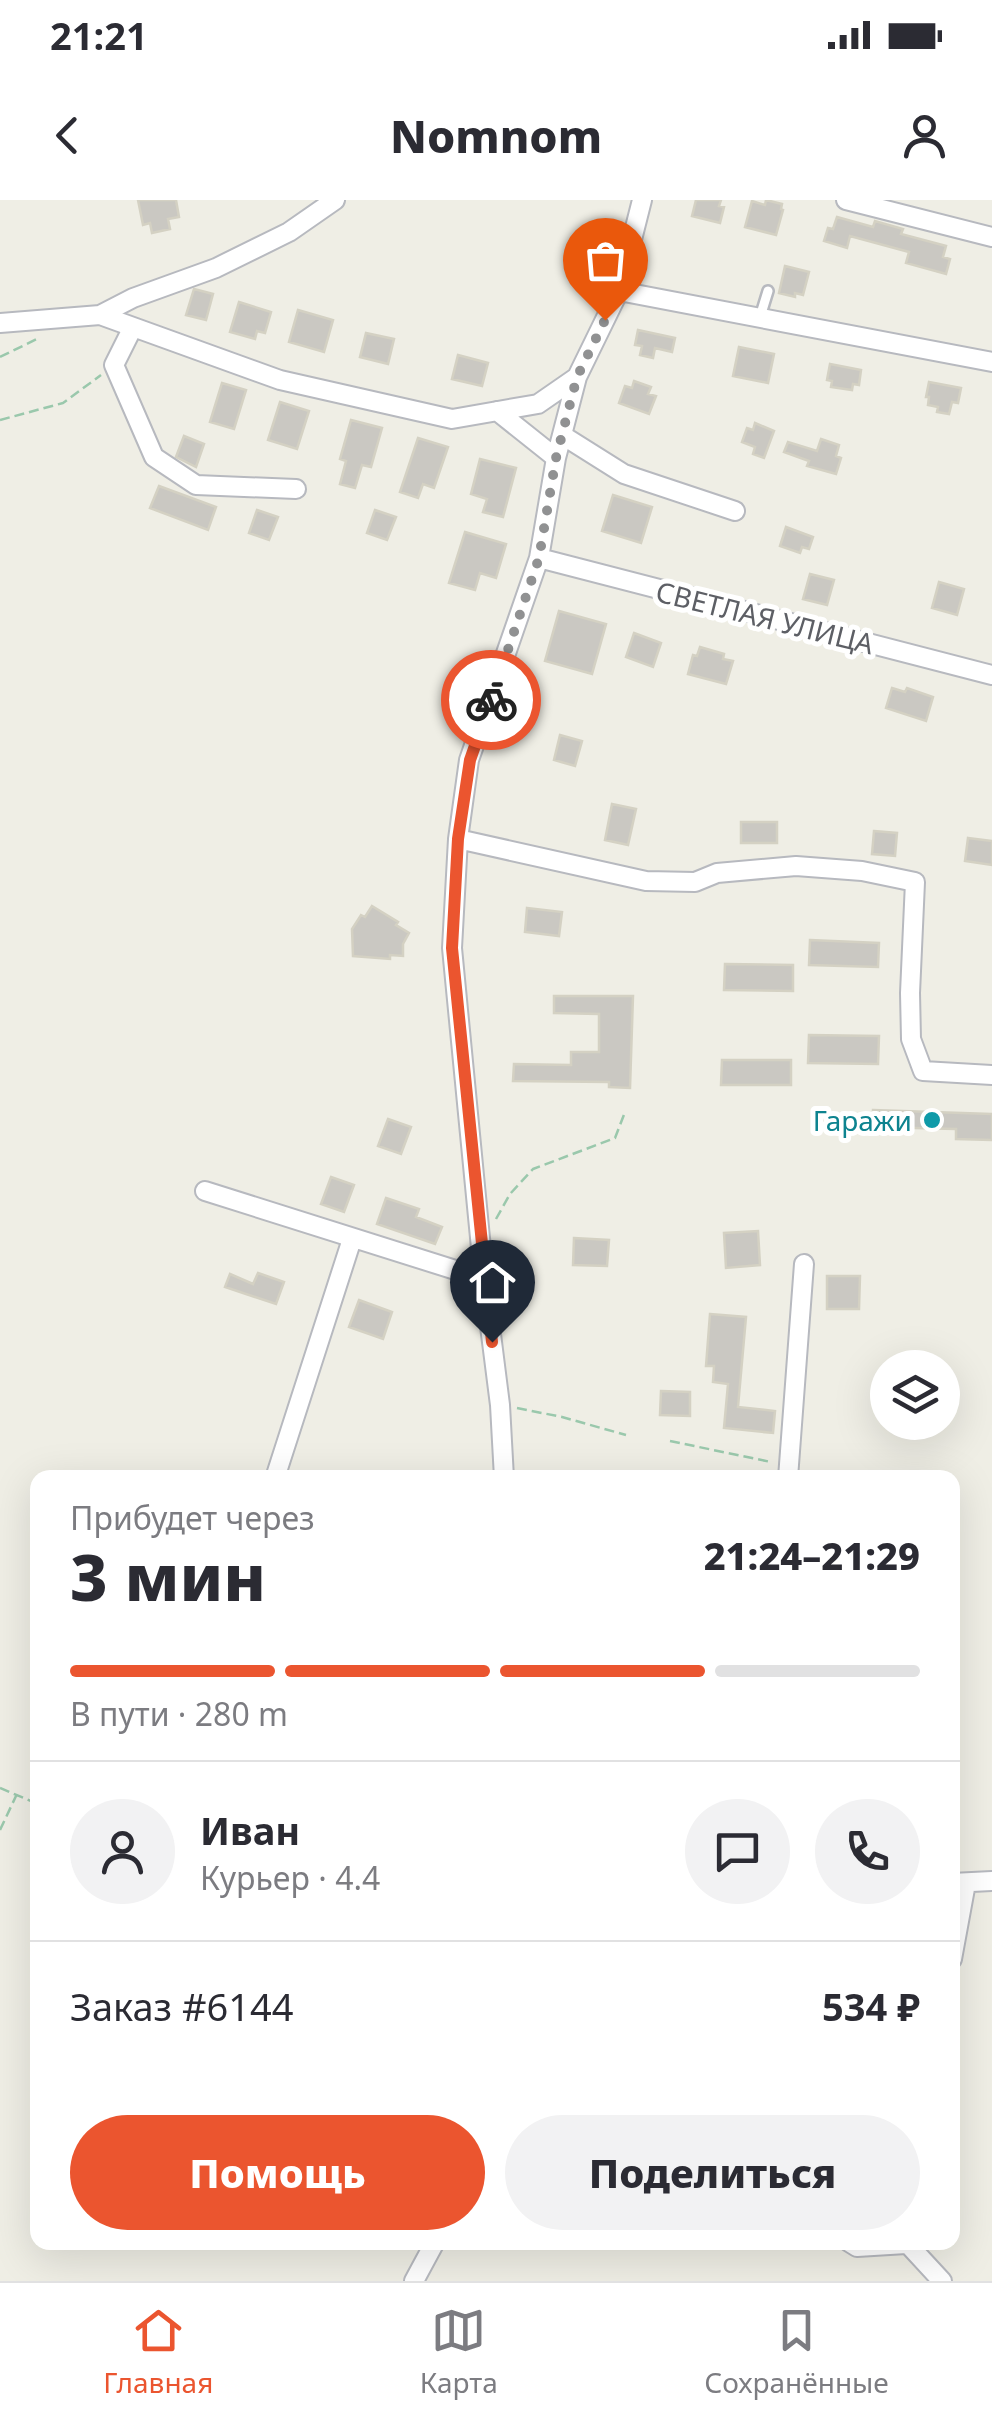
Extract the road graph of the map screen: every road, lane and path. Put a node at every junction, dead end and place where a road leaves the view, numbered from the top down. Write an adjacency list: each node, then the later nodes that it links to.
1 (335, 200): 7 (street)
2 (642, 200): 6 (street)
3 (846, 200): 4 (street)
4 (992, 237)
5 (768, 290): 8 (lane)
6 (619, 291): 8 (street); 13 (street)
7 (100, 315): 9 (street); 10 (street)
8 (760, 318): 11 (street)
9 (0, 322)
10 (133, 327): 12 (street); 14 (street)
11 (988, 361)
12 (114, 365): 15 (path); 18 (street)
13 (577, 377): 14 (street); 16 (street)
14 (497, 411): 17 (street)
15 (0, 420)
16 (562, 435): 17 (street); 19 (street)
17 (556, 458): 20 (street)
18 (296, 489)
19 (735, 511)
20 (539, 558): 21 (street, СВЕТЛАЯ УЛИЦА); 22 (street)
21 (992, 675)
22 (458, 839): 23 (street); 29 (street)
23 (992, 1074)
24 (625, 1112): 26 (path)
25 (205, 1191): 27 (street)
26 (493, 1225)
27 (352, 1238): 29 (street); 33 (street)
28 (804, 1264): 36 (street)
29 (484, 1278): 30 (street)
30 (500, 1405): 31 (path); 34 (street)
31 (626, 1435)
32 (670, 1441): 35 (path)
33 (278, 1470)
34 (504, 1470)
35 (784, 1470)
36 (788, 1470)
37 (0, 1788): 38 (path)
38 (16, 1796): 39 (path); 40 (path)
39 (30, 1801)
40 (0, 1830)
41 (992, 1881): 42 (street)
42 (960, 1883)
43 (431, 2250): 45 (street)
44 (913, 2250): 46 (street)
45 (414, 2281)
46 (942, 2281)

